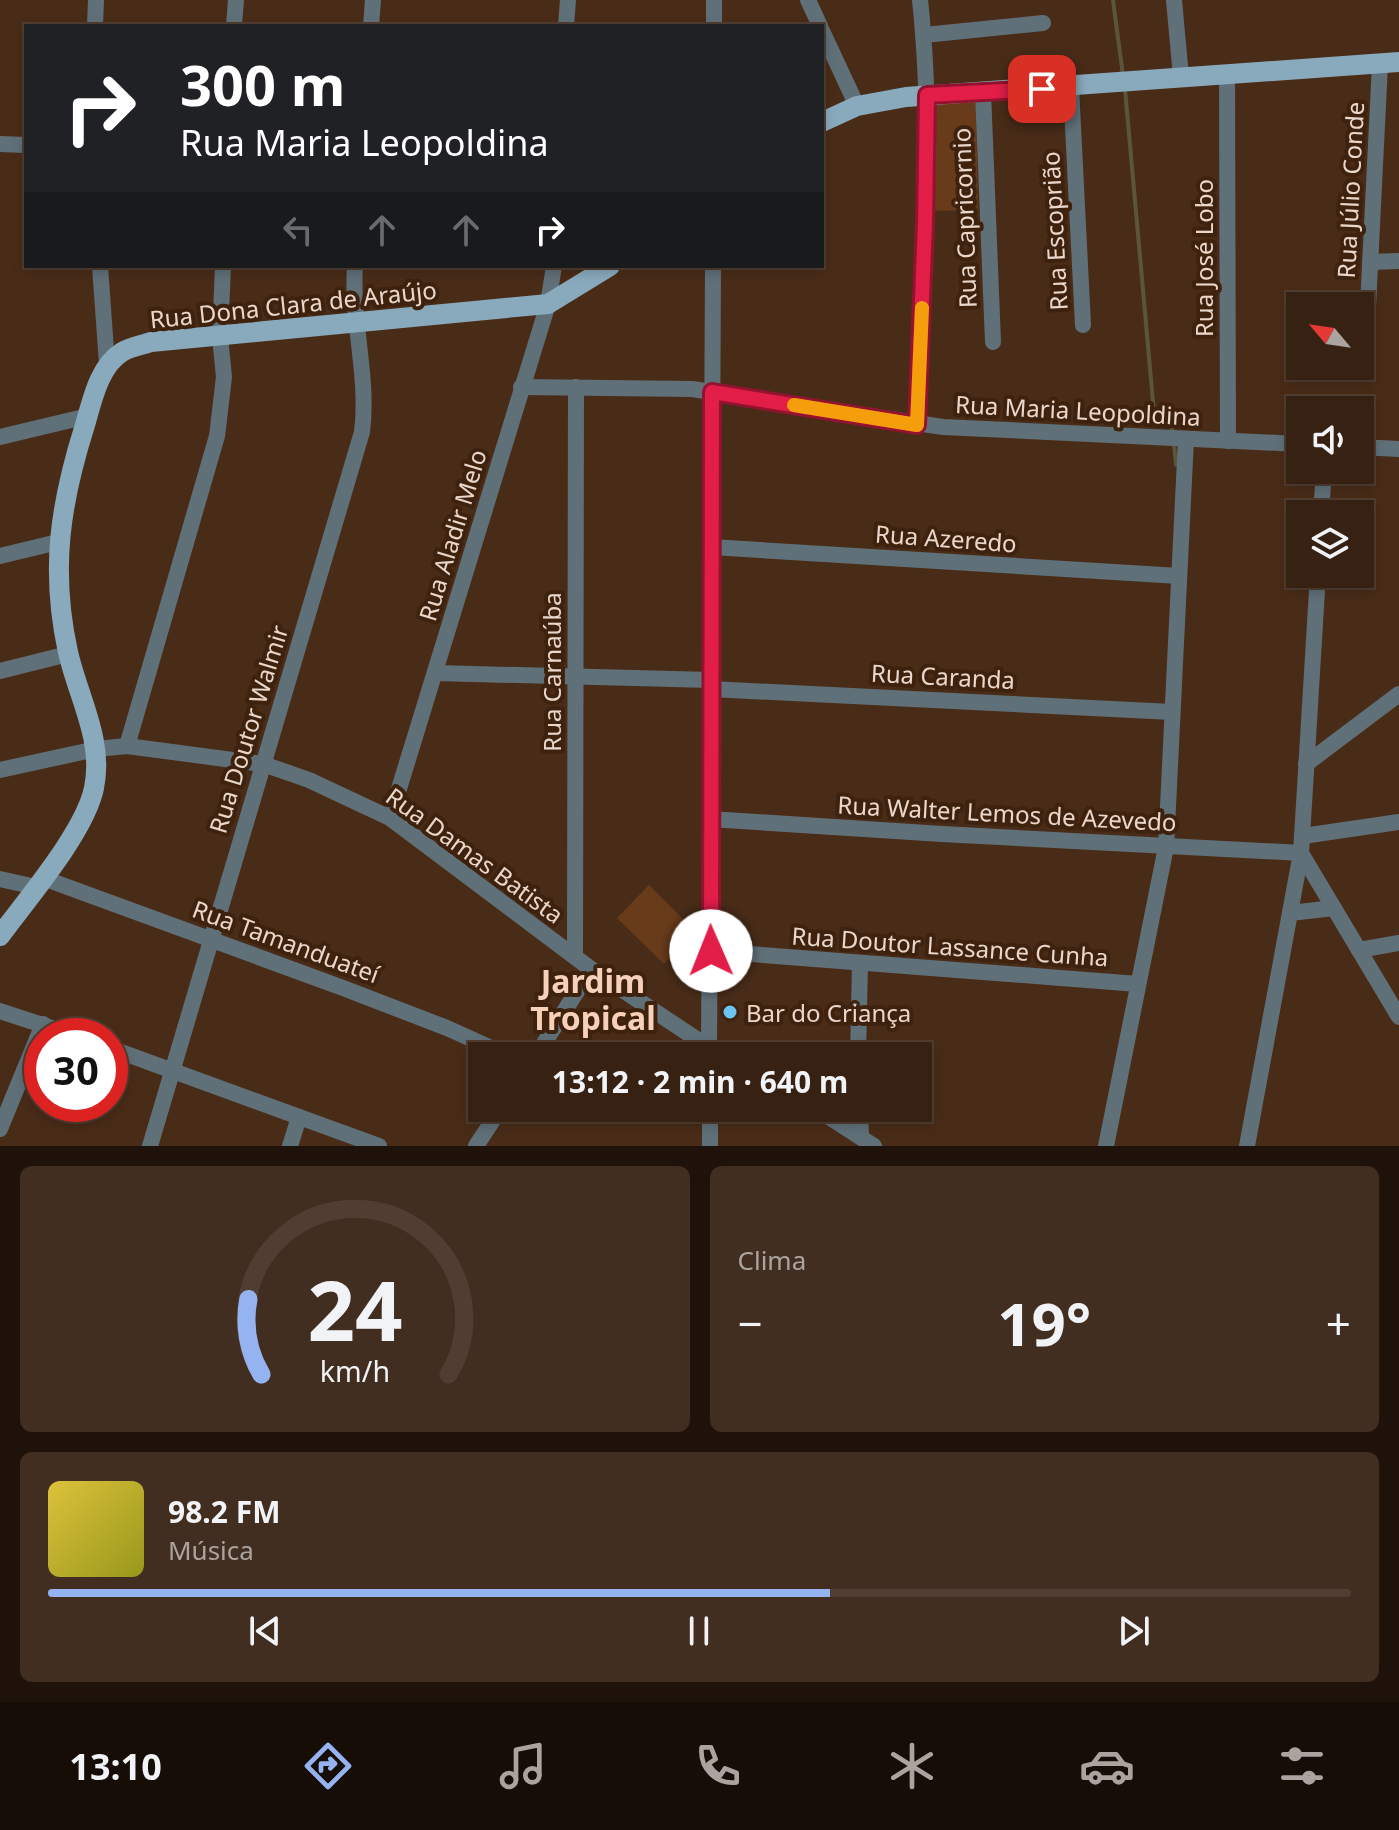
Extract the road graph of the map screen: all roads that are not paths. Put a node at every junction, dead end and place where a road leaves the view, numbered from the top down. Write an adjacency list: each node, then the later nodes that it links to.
1 (96, 0): 10 (street)
2 (236, 0): 11 (street)
3 (373, 0): 12 (street)
4 (568, 0): 13 (street)
5 (714, 0): 14 (street)
6 (808, 0): 15 (street)
7 (920, 0): 17 (street)
8 (1174, 0): 20 (street)
9 (1043, 23): 17 (street)
10 (95, 24)
11 (234, 24)
12 (371, 24)
13 (566, 24)
14 (714, 24)
15 (819, 24)
16 (824, 34): 24 (street)
17 (924, 35): 23 (street)
18 (1390, 63): 19 (main road); 29 (street, Rua Júlio Conde)
19 (1227, 75): 20 (main road); 50 (street, Rua José Lobo)
20 (1181, 77): 21 (main road)
21 (1071, 87): 22 (main road); 39 (street, Rua Escoprião)
22 (983, 92): 23 (main road); 41 (street, Rua Capricornio)
23 (927, 95): 24 (main road); 47 (street)
24 (857, 106): 25 (main road)
25 (824, 121)
26 (0, 144): 27 (street)
27 (24, 145)
28 (1399, 261): 29 (street)
29 (1370, 262): 36 (street, Rua Júlio Conde)
30 (100, 268): 42 (street)
31 (223, 268): 40 (street)
32 (355, 268): 38 (street, Rua Doutor Walmir)
33 (554, 268): 37 (street, Rua Aladir Melo)
34 (607, 268): 37 (main road, Rua Dona Clara de Araújo)
35 (713, 268): 45 (street)
36 (1369, 292)
37 (548, 304): 38 (main road, Rua Dona Clara de Araújo); 43 (street, Rua Aladir Melo)
38 (355, 322): 40 (main road, Rua Dona Clara de Araújo); 68 (street, Rua Doutor Walmir)
39 (1083, 325)
40 (220, 337): 42 (main road, Rua Dona Clara de Araújo); 66 (street)
41 (993, 342)
42 (107, 364): 46 (main road)
43 (521, 387): 44 (street, Rua Maria Leopoldina); 61 (street, Rua Aladir Melo)
44 (576, 387): 45 (street, Rua Maria Leopoldina); 62 (street, Rua Carnaúba)
45 (712, 392): 47 (street, Rua Maria Leopoldina); 55 (street)
46 (88, 416): 48 (street); 54 (main road)
47 (917, 425): 49 (street, Rua Maria Leopoldina)
48 (0, 437)
49 (1179, 438): 50 (street, Rua Maria Leopoldina); 57 (street)
50 (1228, 441): 51 (street, Rua Maria Leopoldina)
51 (1286, 443)
52 (1374, 448): 53 (street)
53 (1399, 449)
54 (58, 542): 56 (street); 59 (main road)
55 (711, 547): 57 (street, Rua Azeredo); 63 (street)
56 (0, 556)
57 (1179, 576): 65 (street)
58 (1317, 588): 69 (street)
59 (68, 654): 60 (street); 67 (main road)
60 (0, 671)
61 (435, 673): 62 (street, Rua Caranda); 71 (street, Rua Aladir Melo)
62 (575, 677): 63 (street, Rua Caranda); 86 (street, Rua Carnaúba)
63 (711, 684): 65 (street, Rua Caranda); 72 (street)
64 (1399, 694): 69 (street)
65 (1172, 712): 75 (street)
66 (127, 746): 67 (street); 68 (street, Rua Damas Batista)
67 (96, 749): 70 (street); 78 (main road)
68 (263, 764): 71 (street, Rua Damas Batista); 82 (street, Rua Doutor Walmir)
69 (1306, 764): 74 (street)
70 (0, 770)
71 (390, 818): 86 (street, Rua Damas Batista)
72 (710, 819): 75 (street, Rua Walter Lemos de Azevedo); 85 (street)
73 (1399, 822): 74 (street)
74 (1303, 836): 76 (street)
75 (1166, 847): 76 (street, Rua Walter Lemos de Azevedo); 89 (street)
76 (1301, 853): 79 (street); 80 (street)
77 (0, 879): 78 (street, Rua Tamanduateí)
78 (39, 883): 81 (main road); 82 (street, Rua Tamanduateí)
79 (1334, 908): 80 (street); 84 (street)
80 (1290, 913): 113 (street)
81 (0, 936)
82 (210, 939): 93 (street, Rua Tamanduateí); 100 (street, Rua Doutor Walmir)
83 (1399, 943): 84 (street)
84 (1359, 950): 91 (street)
85 (711, 951): 87 (street, Rua Doutor Lassance Cunha); 96 (street)
86 (575, 957): 88 (street, Rua Damas Batista)
87 (860, 964): 89 (street, Rua Doutor Lassance Cunha); 97 (street)
88 (591, 969): 94 (street); 95 (street, Rua Damas Batista)
89 (1138, 984): 112 (street)
90 (0, 1011): 92 (street)
91 (1399, 1017)
92 (24, 1018)
93 (477, 1042)
94 (545, 1042)
95 (696, 1042)
96 (713, 1042)
97 (858, 1042)
98 (128, 1055): 100 (street)
99 (24, 1070): 105 (street)
100 (172, 1072): 101 (street); 107 (street, Rua Doutor Walmir)
101 (299, 1117): 108 (street); 109 (street)
102 (492, 1122): 110 (street)
103 (710, 1122): 111 (street)
104 (837, 1122): 106 (street)
105 (0, 1129)
106 (867, 1141)
107 (150, 1146)
108 (290, 1146)
109 (379, 1146)
110 (476, 1146)
111 (710, 1146)
112 (1106, 1146)
113 (1247, 1146)

